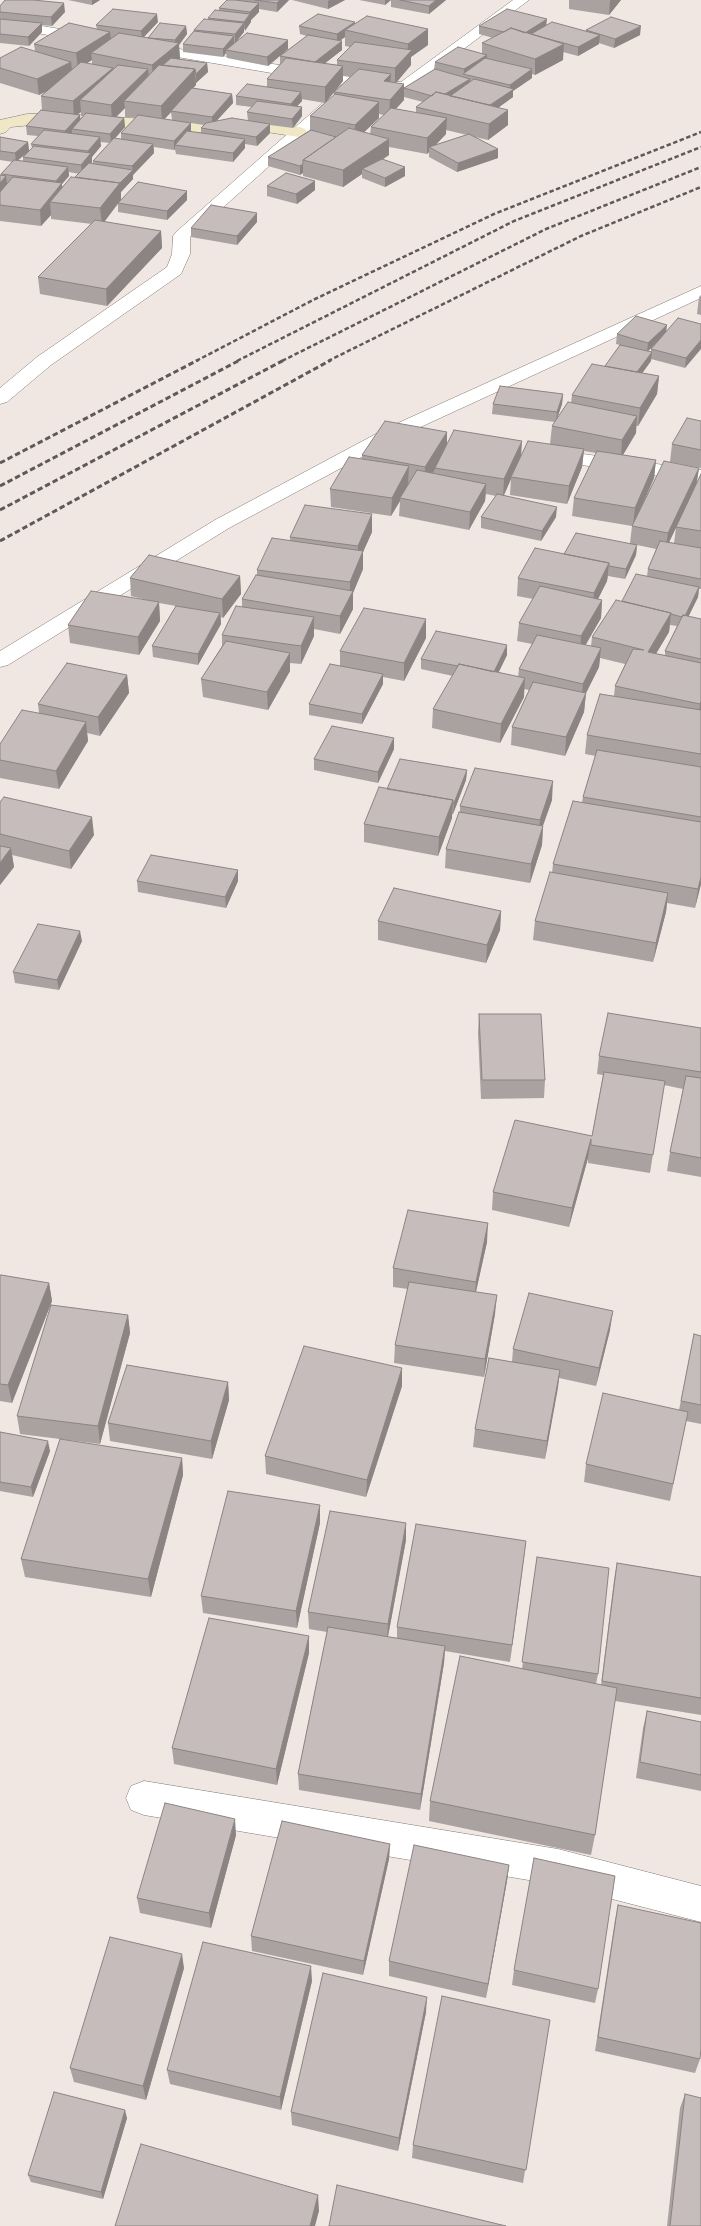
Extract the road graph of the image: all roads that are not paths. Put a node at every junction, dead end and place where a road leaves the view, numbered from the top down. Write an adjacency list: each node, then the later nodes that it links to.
1 (522, 0): 5 (street)
2 (0, 23): 3 (street)
3 (104, 40)
4 (124, 44): 5 (street)
5 (354, 82): 7 (street)
6 (0, 129): 7 (street)
7 (299, 132): 9 (street)
8 (701, 291): 10 (street)
9 (0, 398)
10 (394, 432): 11 (street); 14 (street)
11 (423, 436)
12 (528, 453): 13 (street)
13 (701, 476)
14 (0, 660)
15 (144, 1798): 16 (street)
16 (701, 1904)

